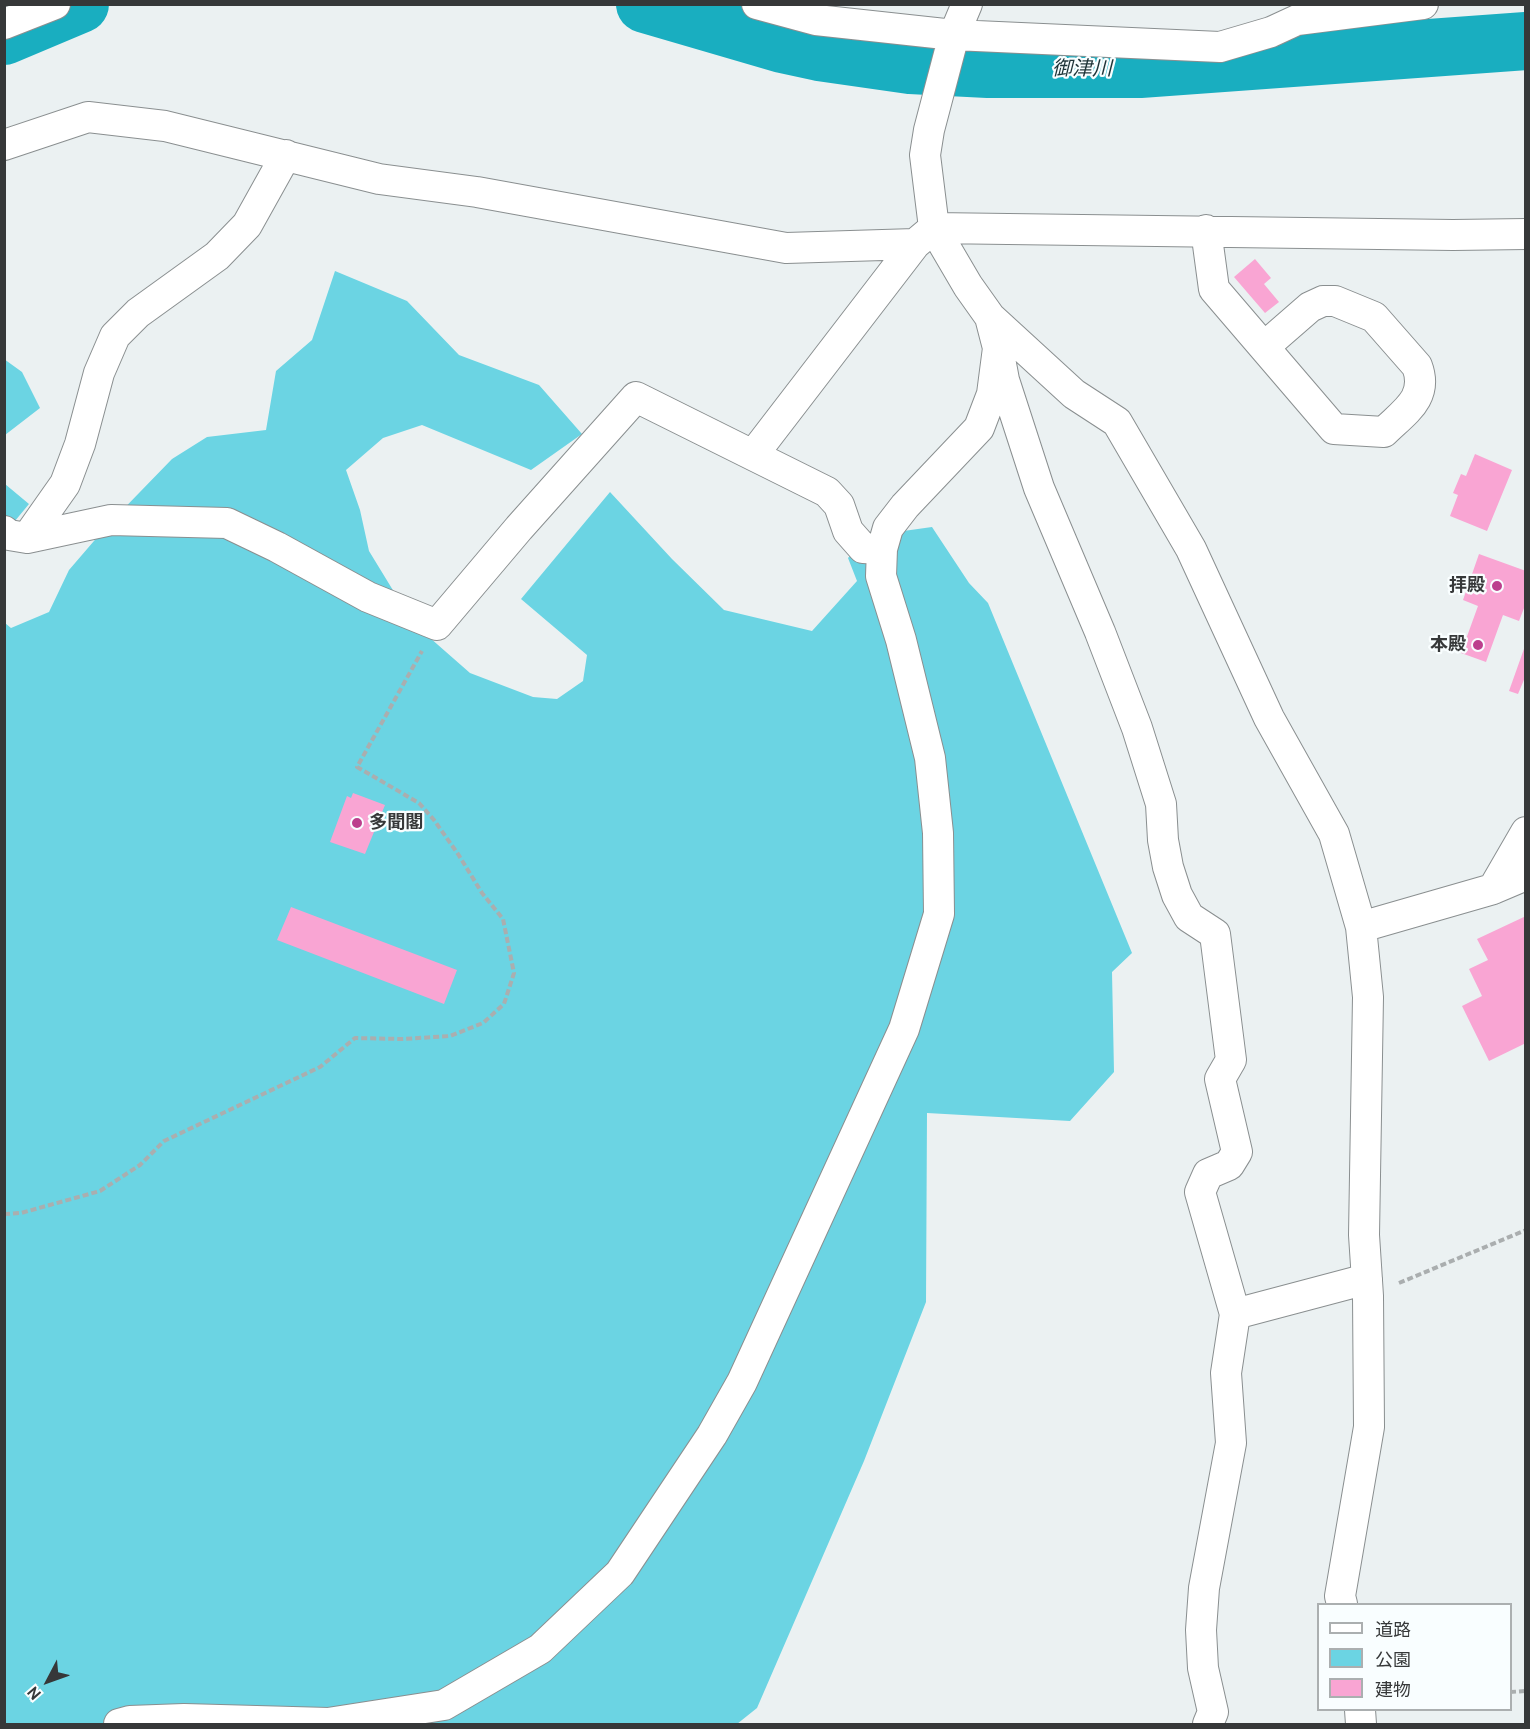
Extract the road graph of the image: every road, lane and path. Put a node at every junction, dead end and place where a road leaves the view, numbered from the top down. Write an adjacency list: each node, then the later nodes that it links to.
1 (55, 4): 5 (street)
2 (757, 4): 6 (street)
3 (967, 4): 6 (street)
4 (1423, 4): 6 (street)
5 (4, 24)
6 (953, 43): 11 (street)
7 (4, 145): 8 (street)
8 (286, 155): 11 (street); 16 (street)
9 (1206, 230): 10 (street); 11 (street); 13 (street)
10 (1526, 234)
11 (924, 236): 12 (street); 15 (street)
12 (990, 317): 14 (street); 22 (street)
13 (1264, 347): 13 (street)
14 (998, 348): 17 (street); 26 (street)
15 (753, 455): 17 (street); 18 (street)
16 (16, 535): 18 (street)
17 (882, 549): 28 (street)
18 (437, 625): 23 (path)
19 (1526, 831): 21 (street)
20 (1526, 875): 21 (street)
21 (1493, 889): 22 (street)
22 (1360, 927): 25 (street)
23 (4, 1214)
24 (1526, 1230): 25 (path)
25 (1368, 1288): 26 (street); 27 (street)
26 (1235, 1314): 29 (street)
27 (1342, 1603)
28 (119, 1725)
29 (1208, 1725)

